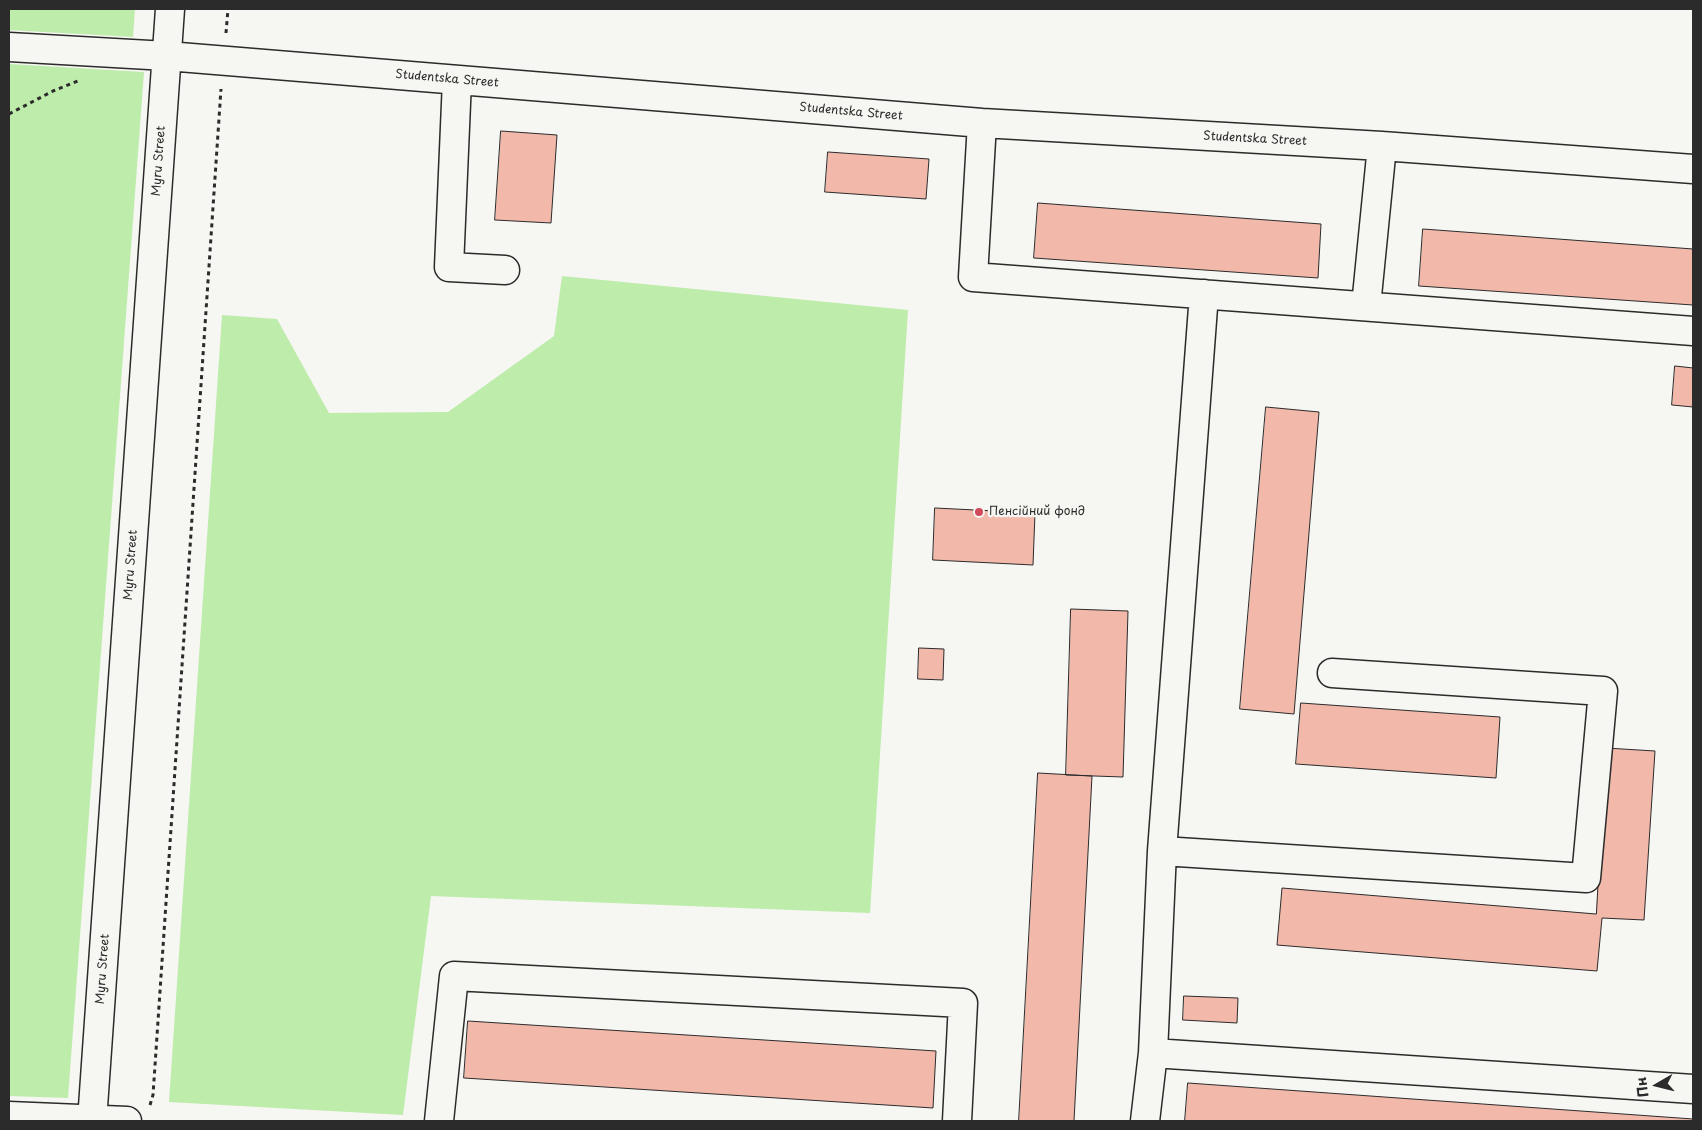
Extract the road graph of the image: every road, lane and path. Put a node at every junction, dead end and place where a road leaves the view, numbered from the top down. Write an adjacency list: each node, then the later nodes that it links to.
1 (170, 9): 3 (street, Myru Street)
2 (9, 47): 3 (street, Studentska Street)
3 (166, 56): 5 (street, Studentska Street); 21 (street, Myru Street)
4 (85, 78): 7 (path)
5 (457, 80): 8 (street, Studentska Street); 11 (street)
6 (222, 85): 19 (path)
7 (9, 114)
8 (982, 123): 9 (street, Studentska Street); 12 (street)
9 (1382, 146): 10 (street, Studentska Street); 13 (street)
10 (1693, 169)
11 (505, 270)
12 (1204, 294): 13 (street); 16 (street)
13 (1366, 306): 14 (street)
14 (1693, 331)
15 (1332, 673): 16 (street)
16 (1162, 851): 17 (street)
17 (1153, 1053): 18 (street); 25 (street)
18 (1693, 1089)
19 (153, 1095)
20 (9, 1116): 21 (street)
21 (92, 1120): 22 (street)
22 (127, 1121)
23 (439, 1121): 24 (street)
24 (957, 1121)
25 (1145, 1121)

